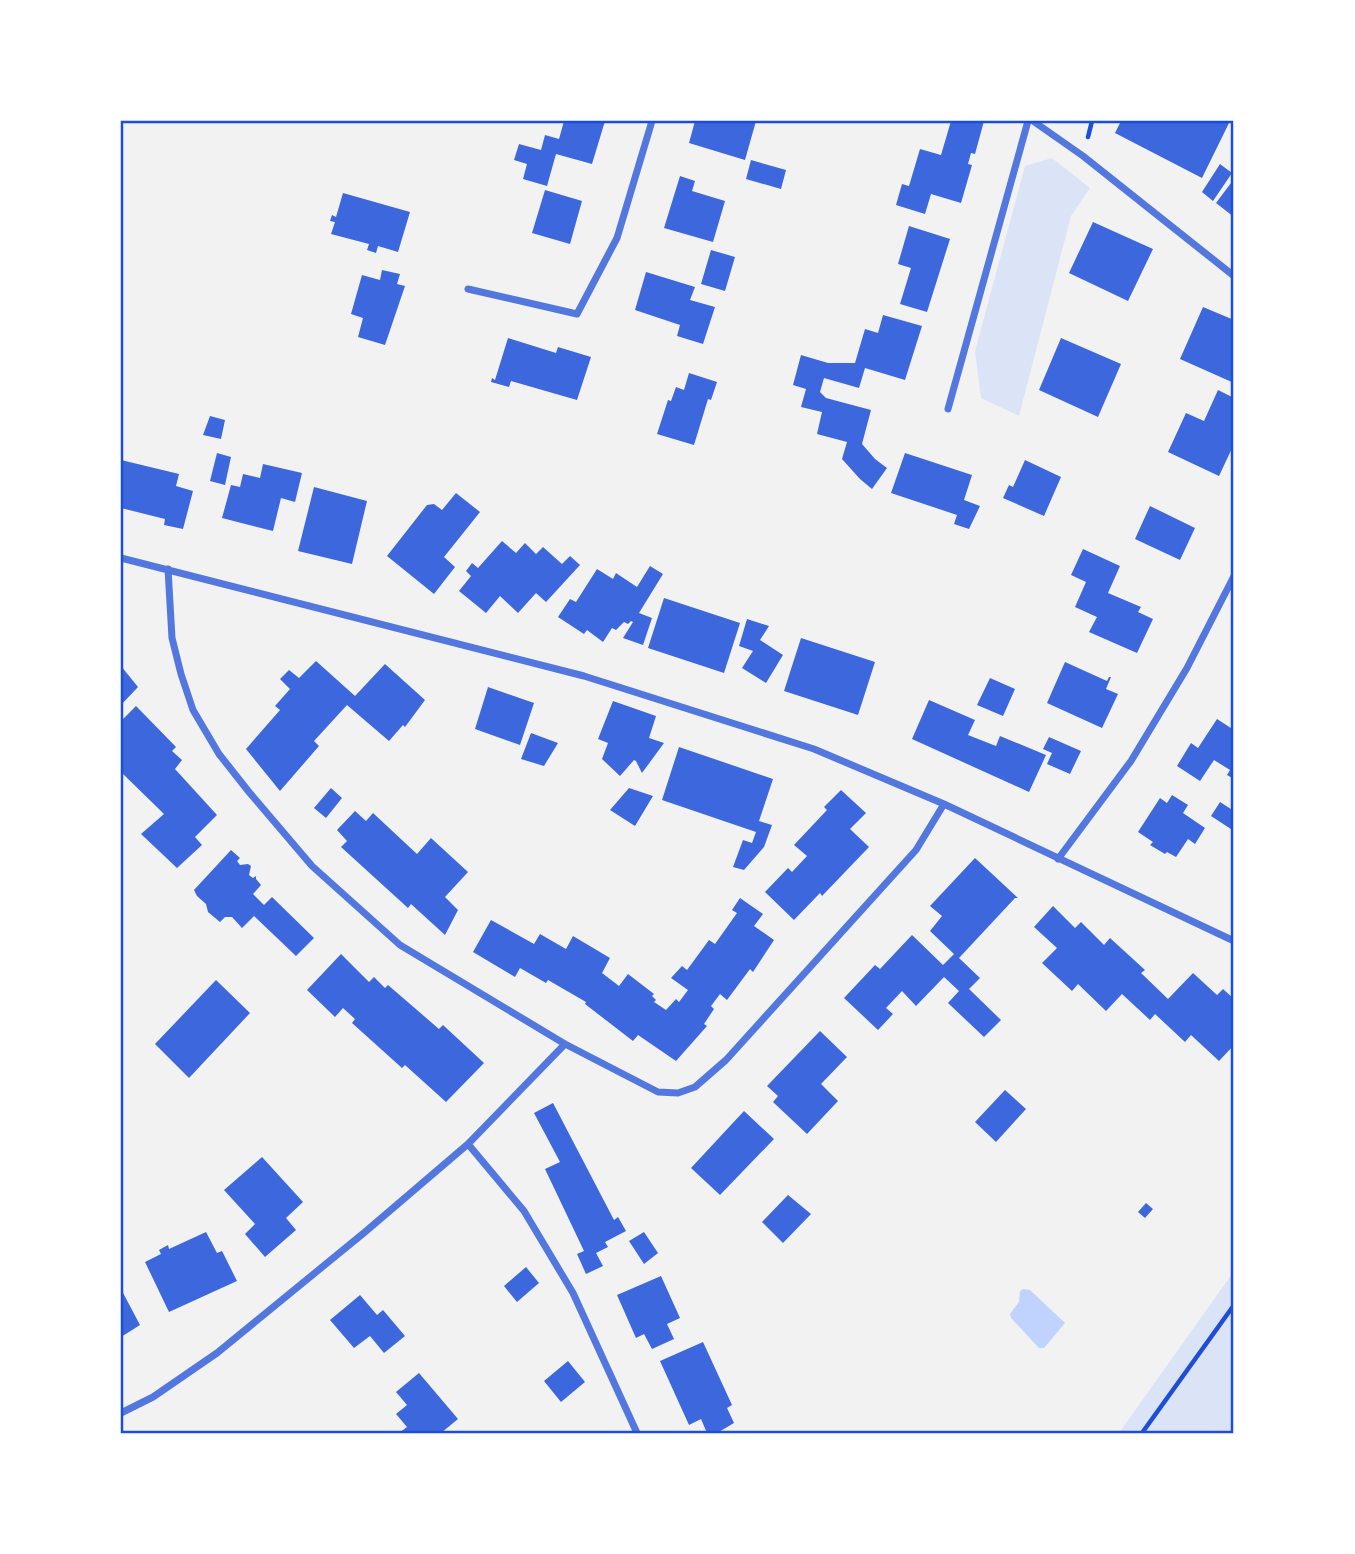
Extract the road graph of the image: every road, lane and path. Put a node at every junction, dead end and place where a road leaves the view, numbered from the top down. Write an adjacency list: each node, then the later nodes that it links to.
1 (652, 121): 5 (street)
2 (1028, 121): 6 (street)
3 (1034, 121): 4 (street)
4 (1234, 276)
5 (468, 289)
6 (948, 409)
7 (121, 558): 8 (street)
8 (168, 569): 10 (street); 13 (street)
9 (1234, 576): 11 (street)
10 (944, 804): 11 (street); 13 (street)
11 (1058, 859): 12 (street)
12 (1234, 941)
13 (565, 1044): 14 (street)
14 (468, 1144): 16 (street); 17 (street)
15 (1234, 1305): 18 (path)
16 (121, 1413)
17 (637, 1433)
18 (1142, 1433)

